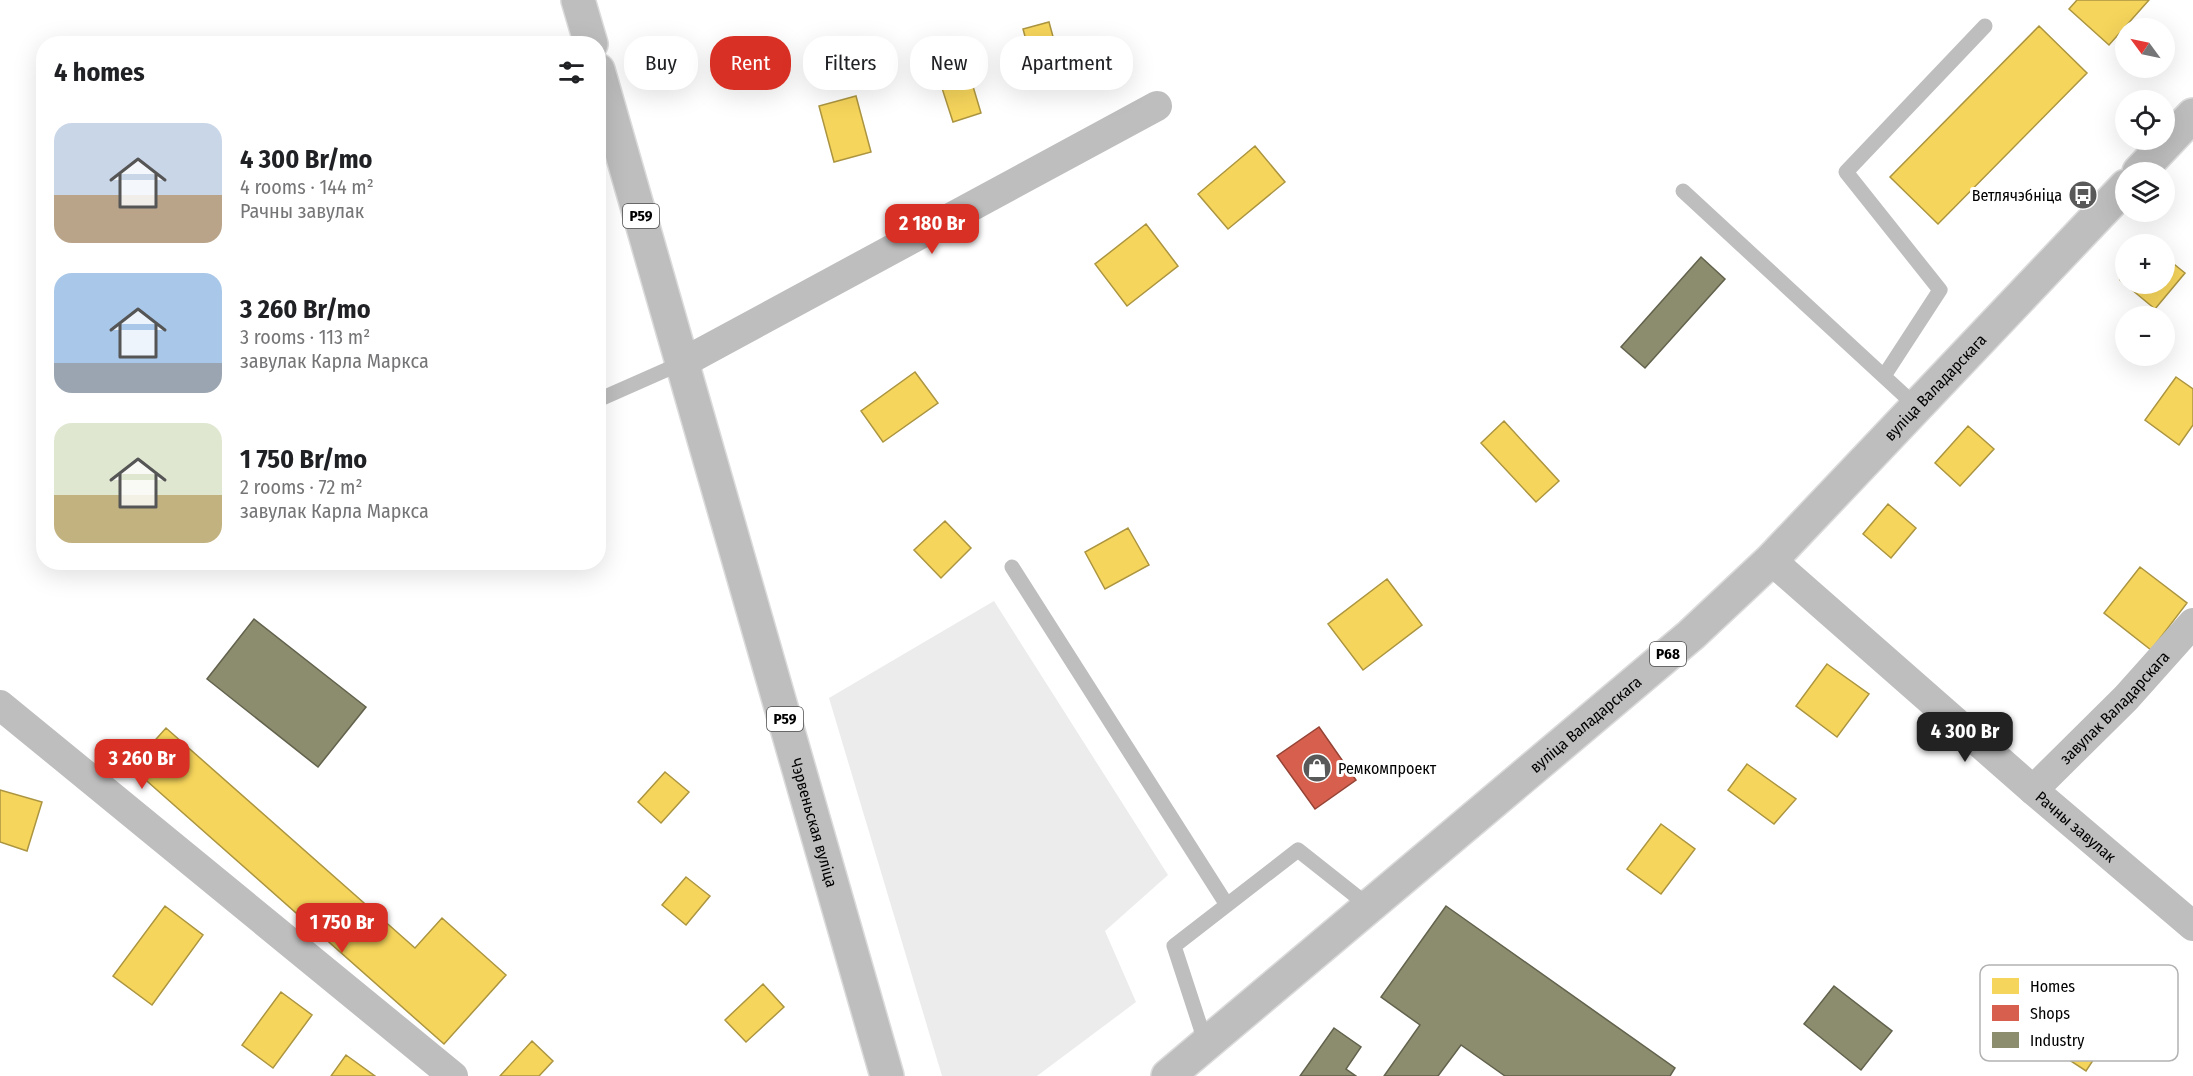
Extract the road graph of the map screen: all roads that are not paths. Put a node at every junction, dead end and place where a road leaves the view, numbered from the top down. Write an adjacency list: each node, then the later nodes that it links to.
1 (578, 0): 3 (main road)
2 (1985, 26): 11 (lane)
3 (589, 36)
4 (606, 97): 10 (main road, Р59)
5 (1157, 106): 10 (street)
6 (2193, 115): 7 (main road)
7 (2148, 162)
8 (1683, 190): 11 (lane)
9 (2115, 198): 13 (main road, вуліца Валадарскага / Р68)
10 (684, 362): 12 (lane); 24 (main road, Чэрвеньская вуліца / Р59)
11 (1884, 376): 13 (lane)
12 (606, 396)
13 (1917, 407): 14 (main road, вуліца Валадарскага / Р68)
14 (1771, 560): 18 (street, Рачны завулак); 20 (main road, вуліца Валадарскага / Р68)
15 (1012, 567): 19 (lane)
16 (2193, 623): 18 (street, завулак Валадарскага)
17 (0, 705): 23 (street)
18 (2033, 790): 21 (street, Рачны завулак)
19 (1227, 905): 20 (lane); 22 (lane)
20 (1370, 906): 22 (main road, вуліца Валадарскага / Р68)
21 (2193, 926)
22 (1207, 1044): 25 (main road, вуліца Валадарскага / Р68)
23 (453, 1076)
24 (887, 1076)
25 (1168, 1076)

